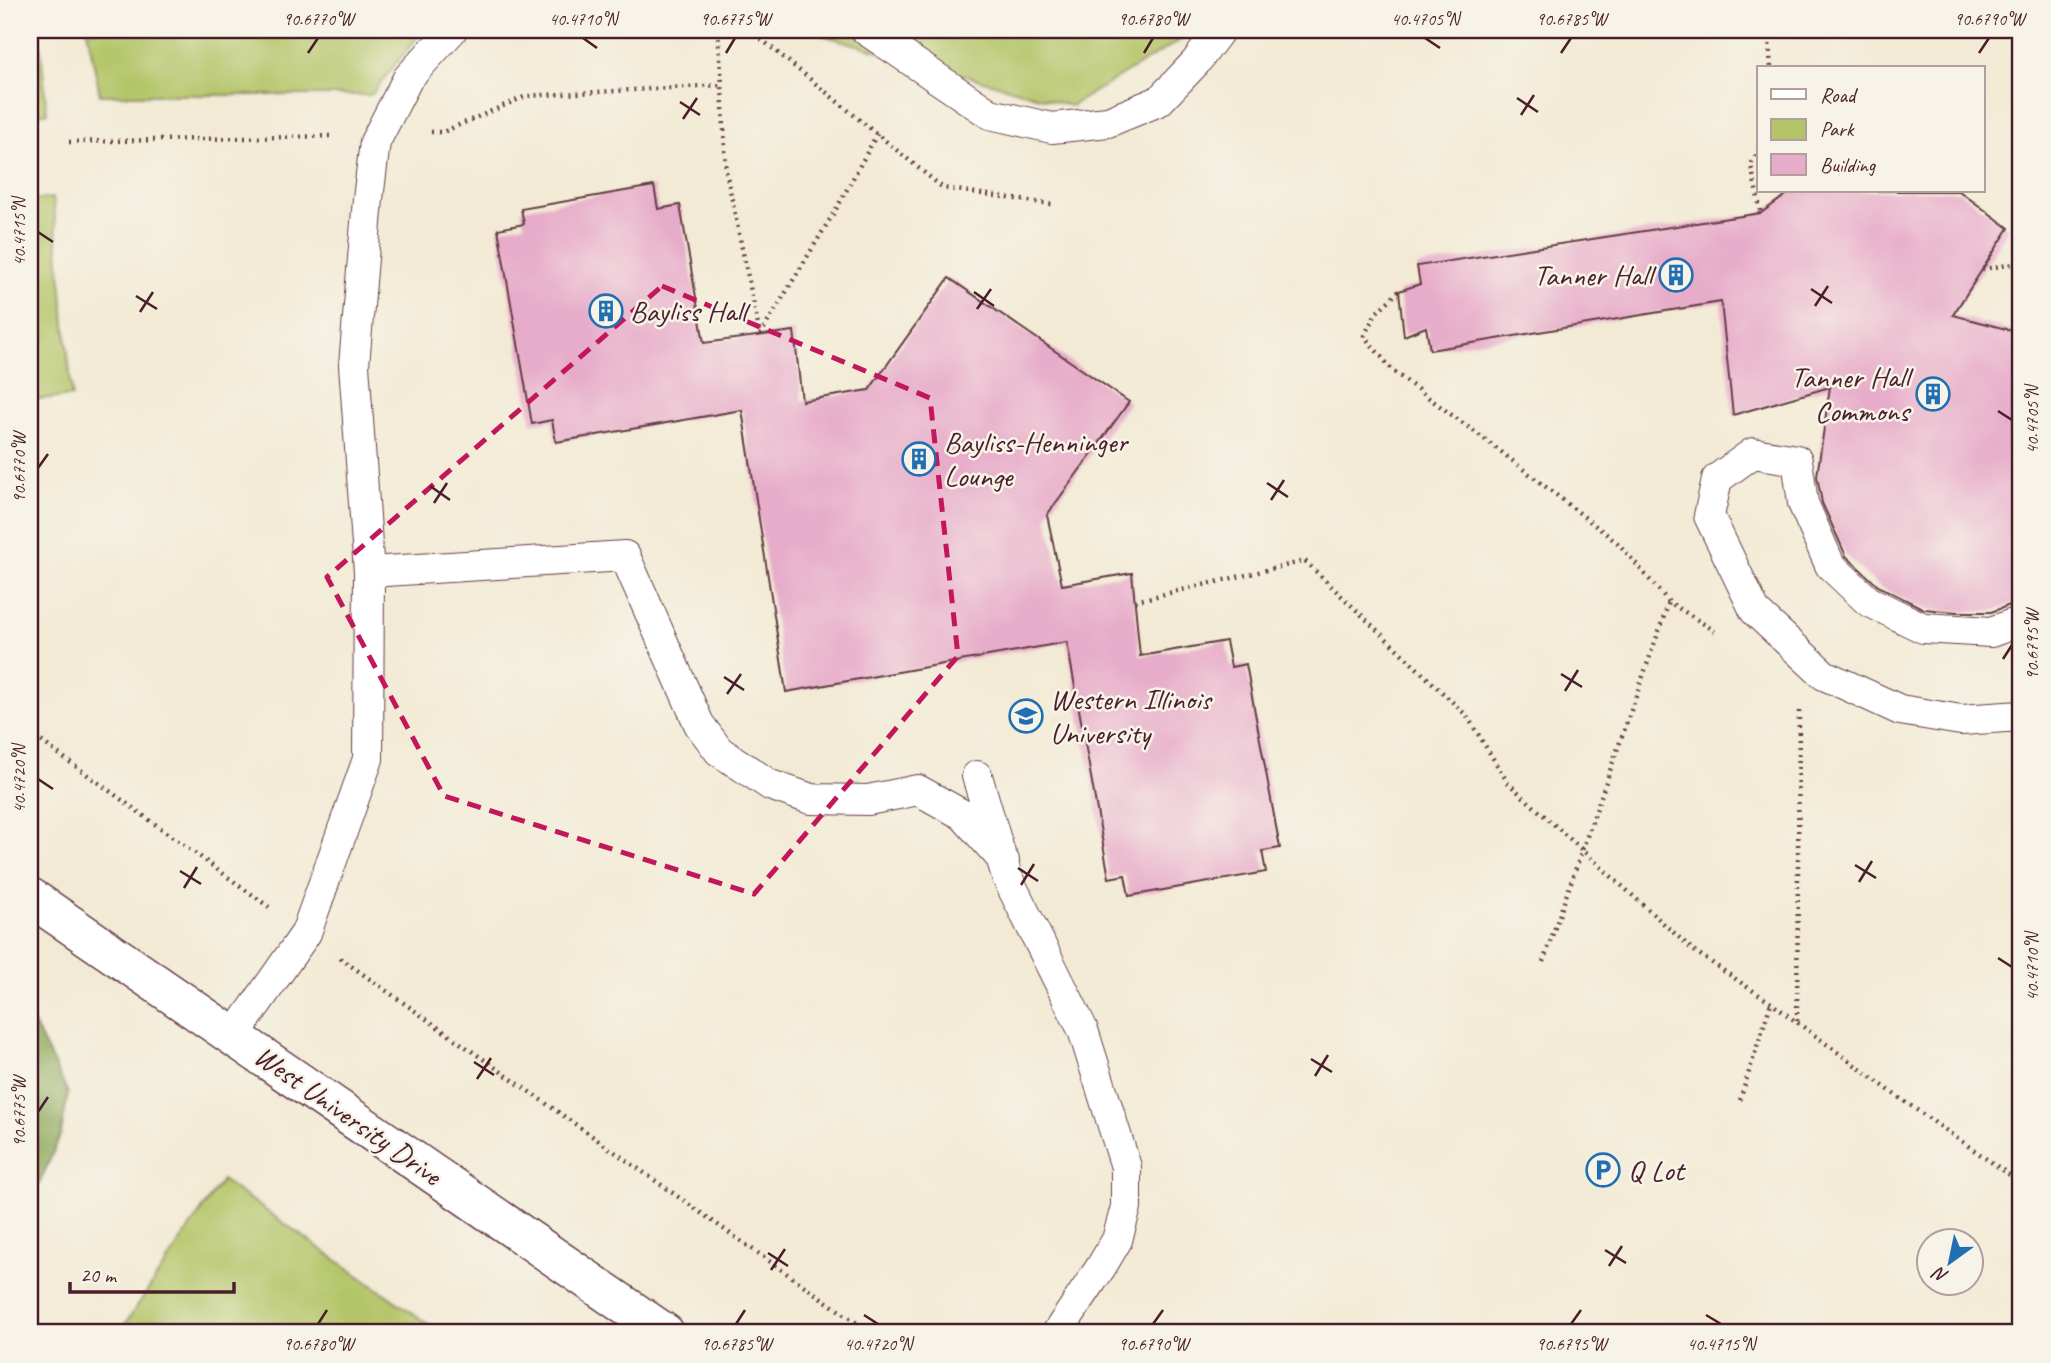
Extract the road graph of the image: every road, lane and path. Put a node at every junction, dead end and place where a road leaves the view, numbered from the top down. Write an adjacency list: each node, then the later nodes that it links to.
1 (452, 30): 9 (lane)
2 (718, 30): 8 (path)
3 (750, 30): 10 (path)
4 (866, 30): 5 (lane)
5 (1220, 30)
6 (1768, 30): 7 (path)
7 (1771, 66)
8 (722, 85): 9 (path); 10 (path)
9 (380, 134): 11 (path); 18 (lane)
10 (877, 134): 13 (path)
11 (69, 142)
12 (1757, 153): 14 (path)
13 (1055, 205)
14 (1761, 213)
15 (2021, 263): 16 (path)
16 (1982, 269)
17 (1399, 291): 20 (path)
18 (369, 572): 28 (lane); 30 (lane)
19 (1135, 601): 27 (path)
20 (1669, 602): 22 (path); 27 (path)
21 (2021, 621): 24 (lane)
22 (1718, 633)
23 (1812, 711): 33 (path)
24 (2021, 716)
25 (30, 733): 30 (path)
26 (977, 776): 28 (lane)
27 (1582, 849): 31 (path); 32 (path)
28 (1004, 861): 39 (lane)
29 (30, 897): 34 (street, West University Drive)
30 (306, 933): 34 (lane); 38 (path)
31 (1543, 962)
32 (1771, 1003): 33 (path); 35 (path)
33 (1797, 1022): 36 (path)
34 (234, 1037): 37 (street, West University Drive)
35 (1740, 1100)
36 (2021, 1183)
37 (665, 1333)
38 (871, 1333)
39 (1057, 1333)

